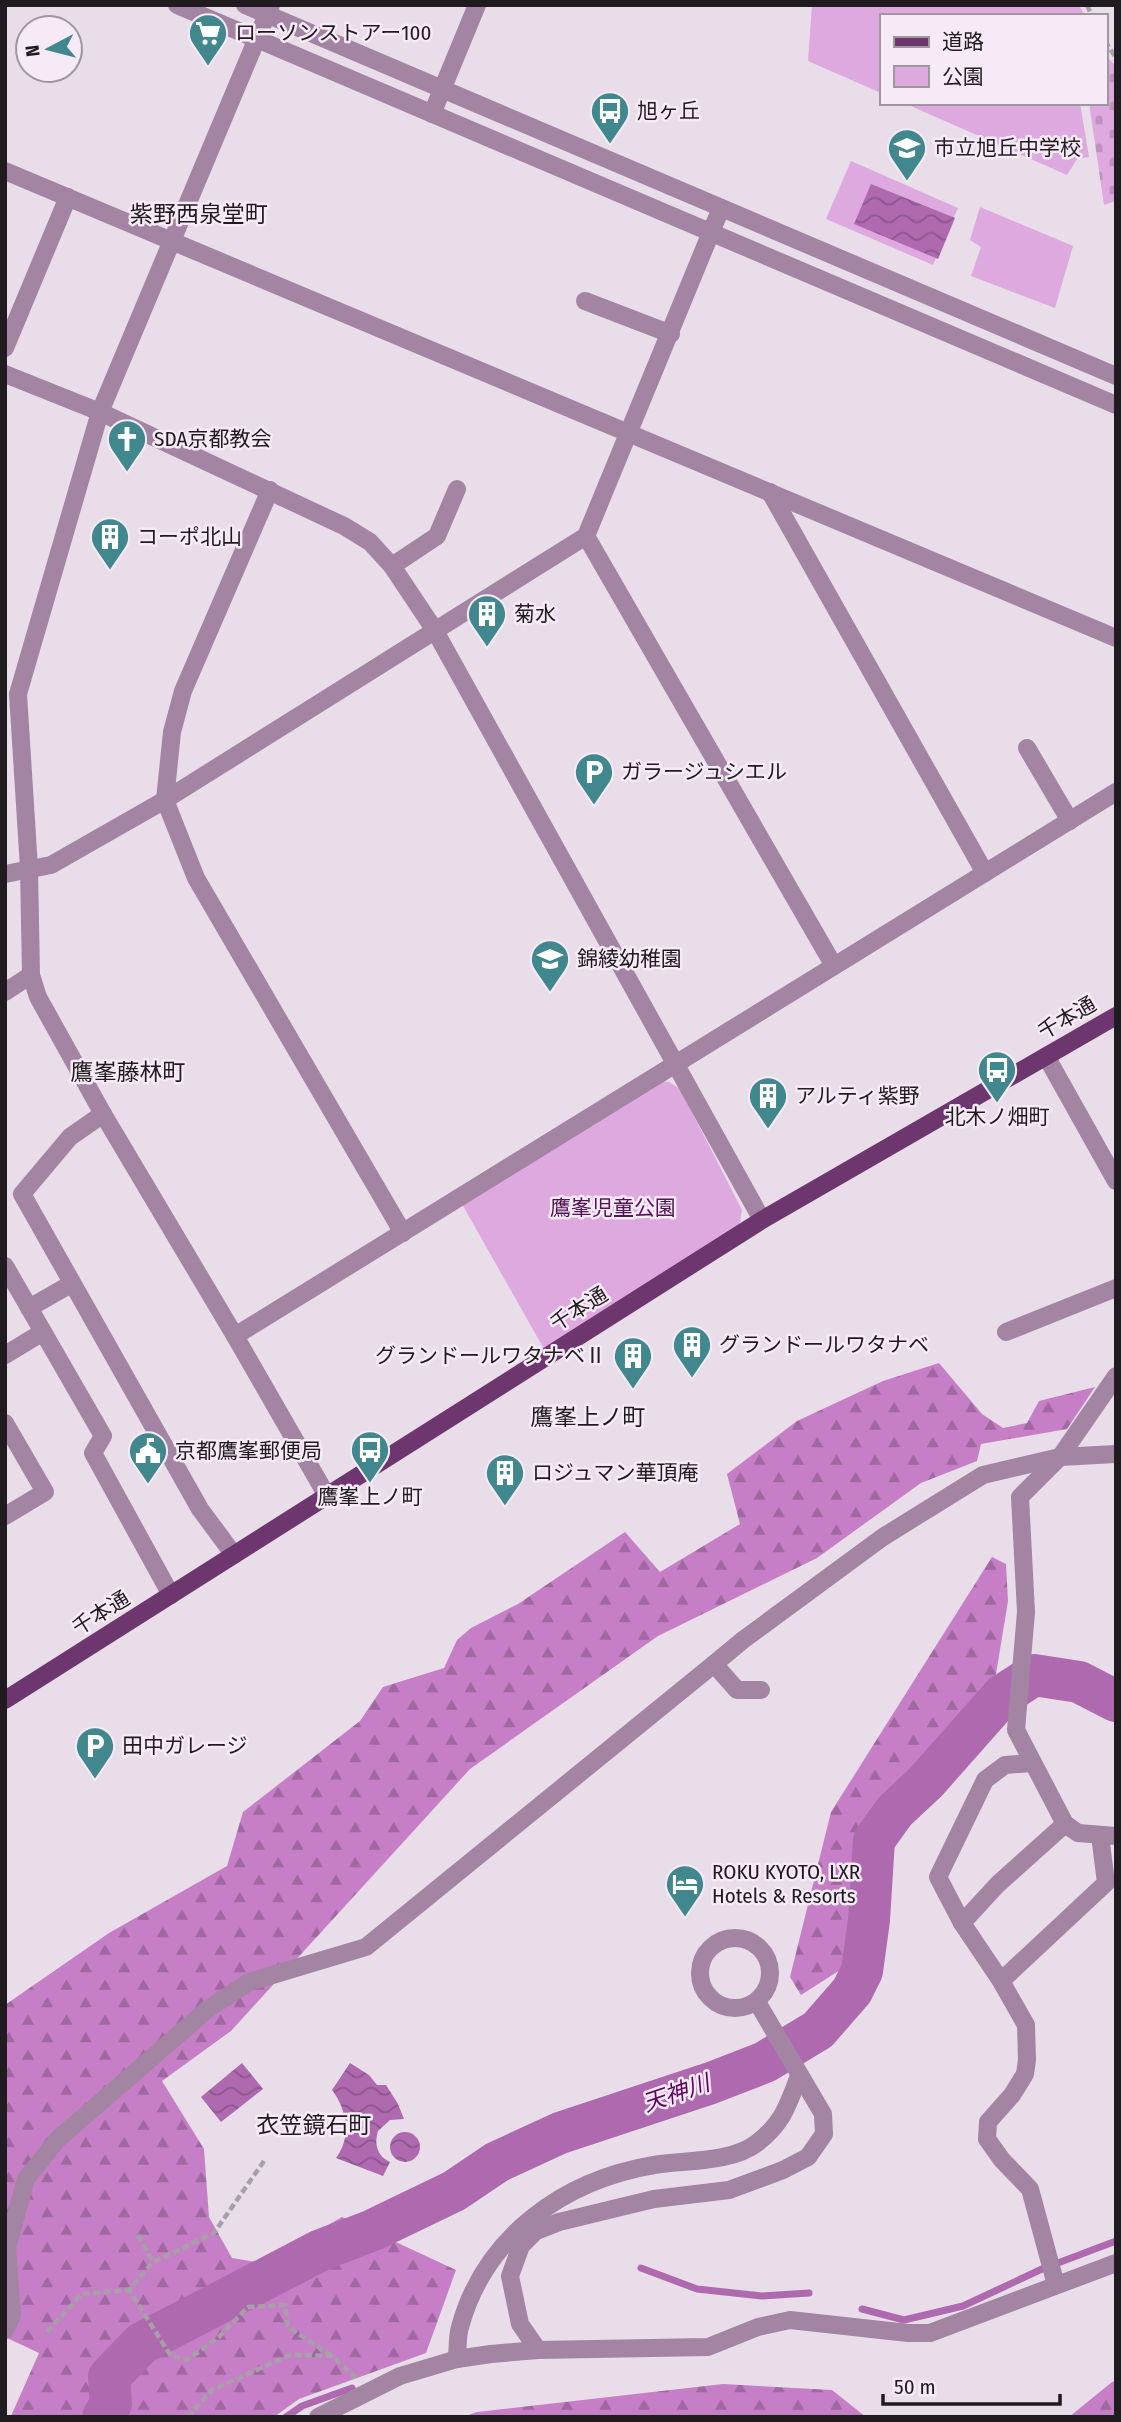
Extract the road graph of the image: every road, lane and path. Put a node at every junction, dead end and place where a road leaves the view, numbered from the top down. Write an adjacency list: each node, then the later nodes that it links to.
1 (177, 5): 5 (street)
2 (245, 5): 4 (street)
3 (477, 5): 6 (street)
4 (269, 10): 5 (street); 6 (street)
5 (257, 39): 7 (street); 12 (street)
6 (441, 89): 7 (street); 10 (street)
7 (432, 114): 11 (street)
8 (5, 171): 9 (street)
9 (68, 197): 12 (street); 15 (street)
10 (721, 208): 11 (street); 16 (street)
11 (711, 233): 14 (street); 19 (street)
12 (173, 241): 21 (street); 22 (street)
13 (584, 301): 14 (street)
14 (671, 334): 22 (street)
15 (5, 348)
16 (1066, 355): 18 (street); 19 (street)
17 (5, 374): 21 (street)
18 (1116, 376)
19 (1055, 380): 20 (street)
20 (1116, 405)
21 (100, 412): 24 (street); 34 (street)
22 (628, 432): 25 (street); 26 (street)
23 (457, 489): 27 (street)
24 (270, 490): 27 (street); 32 (street)
25 (770, 492): 29 (street); 35 (street)
26 (586, 536): 28 (street); 37 (street)
27 (392, 566): 28 (street)
28 (434, 629): 32 (street); 42 (street)
29 (1116, 638)
30 (1027, 748): 33 (street)
31 (1116, 792): 33 (street)
32 (165, 800): 34 (street); 46 (street)
33 (1070, 821): 35 (street)
34 (29, 868): 36 (street); 38 (street)
35 (985, 873): 37 (street)
36 (5, 874)
37 (834, 966): 42 (street)
38 (31, 975): 39 (street); 43 (street)
39 (5, 992)
40 (1116, 1016): 41 (main road, 千本通)
41 (1046, 1056): 44 (street); 45 (main road, 千本通)
42 (675, 1065): 45 (street); 46 (street)
43 (103, 1114): 48 (street); 53 (street)
44 (1116, 1181)
45 (762, 1220): 59 (main road, 千本通)
46 (402, 1233): 53 (street)
47 (5, 1266): 50 (street)
48 (71, 1284): 50 (street); 61 (street)
49 (1116, 1288): 52 (street)
50 (29, 1308): 51 (street)
51 (43, 1332): 54 (street); 62 (street)
52 (1006, 1332)
53 (235, 1336): 59 (street)
54 (5, 1356)
55 (1116, 1376): 58 (street)
56 (5, 1423): 60 (street)
57 (1116, 1454): 58 (street)
58 (1060, 1457): 63 (street); 66 (street)
59 (327, 1496): 61 (main road, 千本通)
60 (5, 1517)
61 (234, 1555): 62 (main road, 千本通)
62 (171, 1595): 65 (main road, 千本通)
63 (714, 1664): 64 (street); 79 (street)
64 (761, 1690)
65 (5, 1700)
66 (1032, 1763): 67 (street); 69 (street)
67 (1065, 1824): 68 (street); 69 (street)
68 (1108, 1835): 70 (street)
69 (962, 1923): 70 (street)
70 (1001, 1981): 77 (street)
71 (757, 2002): 71 (street); 72 (street)
72 (799, 2076): 81 (street); 83 (street)
73 (264, 2161): 75 (path)
74 (138, 2235): 75 (path)
75 (153, 2262): 78 (path)
76 (1116, 2263): 77 (street)
77 (1056, 2285): 81 (street)
78 (129, 2290): 80 (path); 82 (path)
79 (5, 2330)
80 (47, 2332)
81 (538, 2350): 83 (street)
82 (332, 2356): 84 (path); 85 (path)
83 (457, 2359): 84 (street)
84 (370, 2391): 86 (street)
85 (188, 2417)
86 (318, 2417)

